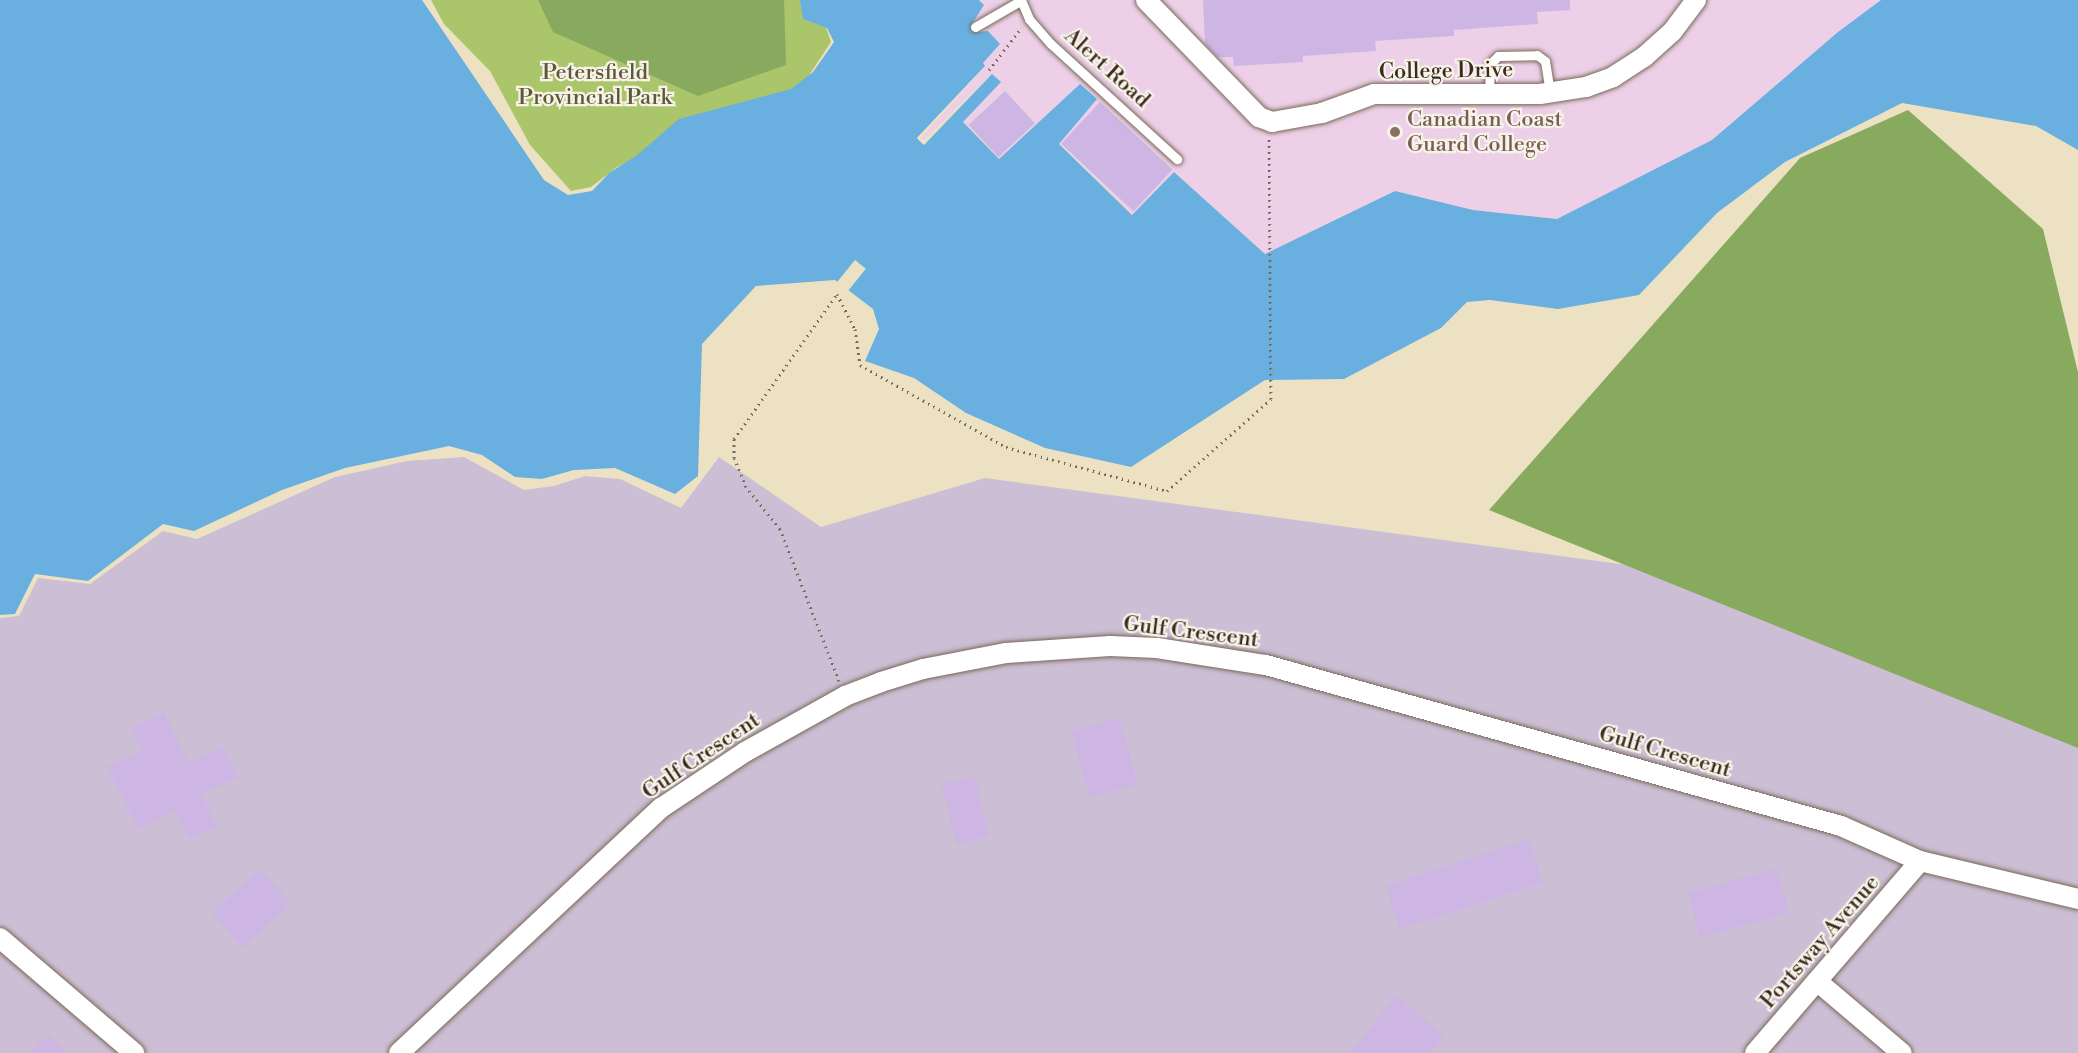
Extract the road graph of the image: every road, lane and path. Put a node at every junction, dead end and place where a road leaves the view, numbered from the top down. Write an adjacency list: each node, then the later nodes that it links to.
1 (1146, 0): 8 (street, College Drive)
2 (1696, 0): 7 (street, College Drive)
3 (1020, 1): 4 (lane, Alert Road); 5 (lane)
4 (1029, 19): 6 (path); 9 (lane, Alert Road)
5 (975, 27)
6 (989, 70)
7 (1550, 93): 8 (street, College Drive); 8 (lane)
8 (1489, 94)
9 (1177, 159)
10 (1269, 210): 11 (path)
11 (845, 696): 12 (street, Gulf Crescent); 17 (street, Gulf Crescent)
12 (1920, 861): 13 (street, Gulf Crescent); 15 (street, Portsway Avenue)
13 (2078, 899)
14 (0, 938): 16 (street)
15 (1817, 981): 18 (street, Portsway Avenue); 19 (street)
16 (134, 1053)
17 (399, 1053)
18 (1755, 1053)
19 (1902, 1053)

